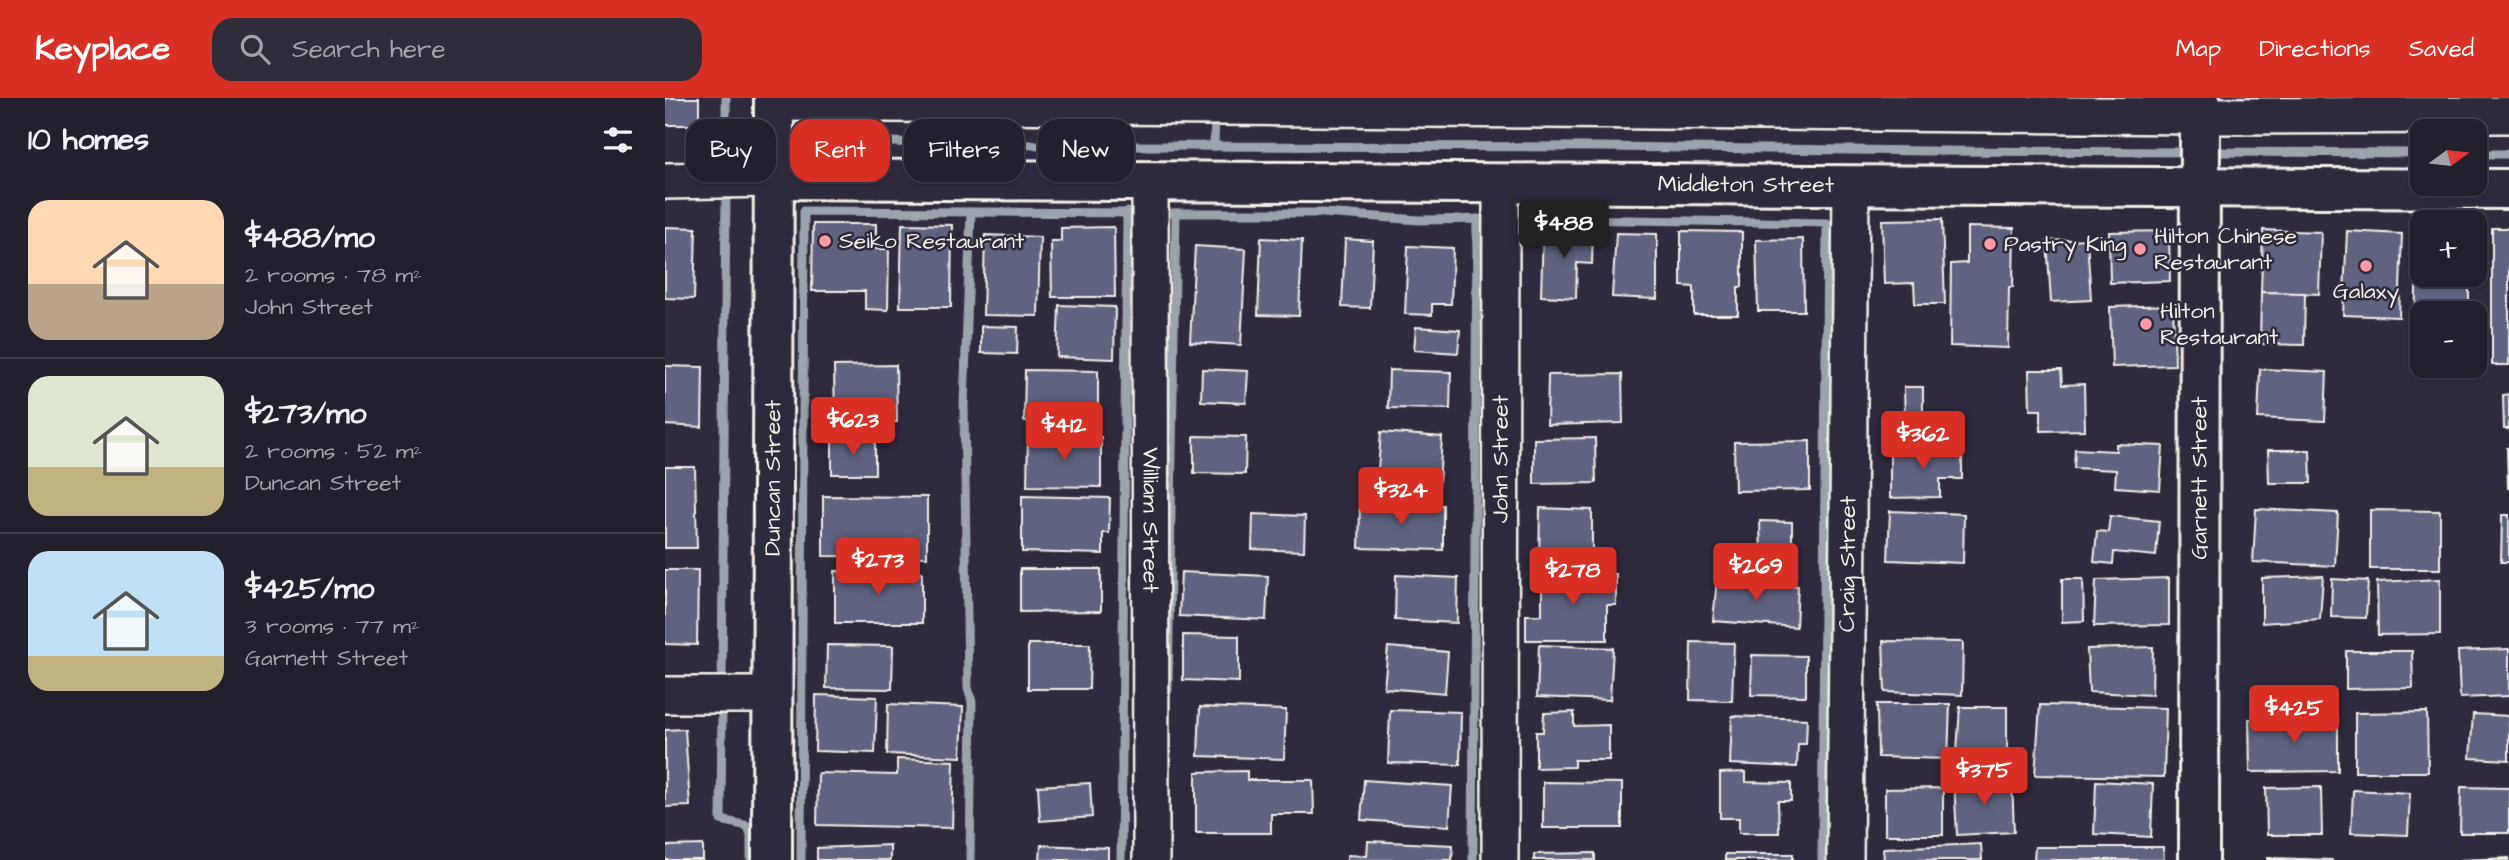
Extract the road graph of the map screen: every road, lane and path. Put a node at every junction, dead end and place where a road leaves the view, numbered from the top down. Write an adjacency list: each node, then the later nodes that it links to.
1 (773, 100): 2 (street); 6 (street, Duncan Street)
2 (1232, 105): 3 (street)
3 (1716, 105): 4 (street)
4 (2200, 107): 5 (street); 13 (street, Garnett Street)
5 (2509, 115)
6 (773, 119)
7 (776, 179): 8 (street, Middleton Street)
8 (1150, 180): 15 (street, Middleton Street); 19 (street, William Street)
9 (665, 181): 10 (street)
10 (686, 182)
11 (773, 182): 17 (street, Duncan Street)
12 (1851, 185): 13 (street, Middleton Street); 15 (street, Middleton Street); 21 (street, Craig Street)
13 (2198, 186): 14 (street, Middleton Street); 22 (street, Garnett Street)
14 (2509, 189)
15 (1501, 190): 20 (street, John Street)
16 (680, 695): 17 (street)
17 (761, 695): 18 (street, Duncan Street)
18 (772, 860)
19 (1151, 860)
20 (1500, 860)
21 (1845, 860)
22 (2199, 860)

